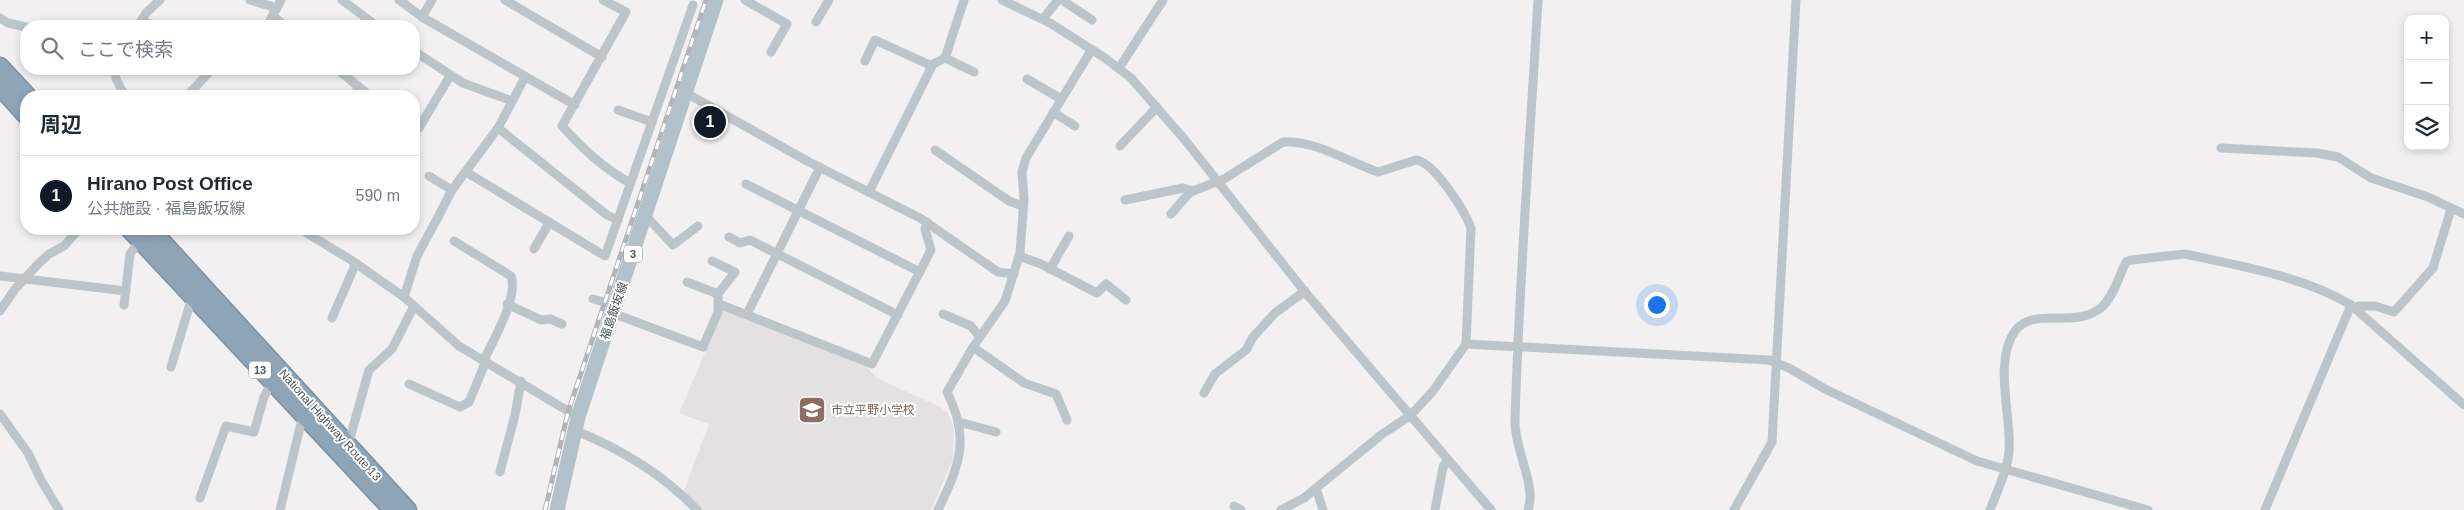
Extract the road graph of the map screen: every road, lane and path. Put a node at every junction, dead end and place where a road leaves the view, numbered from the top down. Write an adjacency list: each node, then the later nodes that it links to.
1 (160, 0): 23 (street)
2 (250, 0): 19 (street)
3 (342, 0): 26 (street)
4 (400, 0): 20 (street)
5 (432, 0): 20 (street)
6 (505, 0): 33 (street)
7 (603, 0): 33 (street)
8 (716, 0): 53 (main road, 福島飯坂線 / 3)
9 (745, 0): 31 (street)
10 (829, 0): 28 (street)
11 (964, 0): 34 (street)
12 (1002, 0): 22 (street)
13 (1058, 0): 22 (street)
14 (1062, 0): 27 (street)
15 (1163, 0): 38 (street)
16 (1538, 0): 128 (street)
17 (1796, 0): 130 (street)
18 (693, 5): 61 (street)
19 (277, 8): 24 (street); 25 (street)
20 (422, 17): 44 (street)
21 (0, 18): 29 (street)
22 (1043, 19): 30 (street)
23 (142, 20)
24 (268, 20)
25 (282, 20)
26 (369, 20)
27 (1092, 20)
28 (816, 22)
29 (20, 26)
30 (1092, 50): 38 (street); 54 (street)
31 (772, 52)
32 (420, 55): 43 (street)
33 (602, 57): 56 (street)
34 (946, 58): 37 (street); 39 (street)
35 (865, 61): 37 (street)
36 (0, 66): 48 (highway)
37 (932, 66): 76 (street)
38 (1119, 68): 57 (street)
39 (974, 72)
40 (116, 75): 49 (street)
41 (207, 75): 50 (street)
42 (344, 75): 46 (street)
43 (450, 76): 55 (street); 62 (street)
44 (525, 77): 55 (street); 56 (street)
45 (1027, 79): 54 (street)
46 (358, 86): 51 (street); 52 (street)
47 (0, 88): 58 (highway)
48 (22, 90)
49 (122, 90)
50 (193, 90)
51 (357, 90)
52 (363, 90)
53 (686, 94): 68 (street); 83 (main road, 福島飯坂線 / 3)
54 (1061, 99): 60 (street)
55 (512, 102): 64 (street)
56 (575, 105): 72 (street)
57 (1157, 107): 65 (street); 71 (street)
58 (20, 110)
59 (618, 110): 61 (street)
60 (1054, 112): 63 (street); 78 (street)
61 (652, 122): 72 (street)
62 (420, 126)
63 (1075, 126)
64 (498, 128): 69 (street); 84 (street)
65 (1120, 146)
66 (2220, 148): 79 (street)
67 (935, 150): 78 (street)
68 (820, 167): 76 (street); 80 (street)
69 (466, 172): 74 (street); 86 (street)
70 (429, 176): 74 (street)
71 (1217, 182): 75 (street); 108 (street); 126 (street)
72 (630, 183): 84 (street)
73 (746, 184): 80 (street)
74 (452, 190): 109 (street)
75 (1193, 191): 77 (street); 81 (street)
76 (870, 192): 85 (street)
77 (1125, 200)
78 (1023, 206): 98 (street)
79 (2451, 209): 82 (street); 117 (street)
80 (798, 211): 97 (street); 102 (street)
81 (1171, 214)
82 (2464, 214)
83 (646, 216): 87 (street); 118 (main road, 福島飯坂線 / 3)
84 (618, 220): 86 (street)
85 (927, 222): 102 (street); 103 (street)
86 (549, 223): 96 (street)
87 (698, 226)
88 (74, 235): 105 (street)
89 (139, 235): 107 (street)
90 (142, 235): 110 (highway, National Highway Route 13 / 13)
91 (142, 235): 144 (highway, National Highway Route 13 / 13)
92 (318, 235): 100 (street)
93 (729, 236): 97 (street)
94 (1069, 236): 101 (street)
95 (454, 241): 114 (street)
96 (534, 248)
97 (778, 254): 120 (street); 122 (street)
98 (1019, 256): 101 (street); 103 (street)
99 (712, 261): 111 (street)
100 (356, 263): 109 (street); 123 (street)
101 (1050, 269): 113 (street)
102 (920, 272): 122 (street)
103 (1014, 274): 125 (street)
104 (0, 276): 105 (street)
105 (25, 278): 107 (street); 119 (street)
106 (688, 282): 111 (street)
107 (126, 290): 115 (street)
108 (1305, 291): 135 (street); 139 (street)
109 (404, 297): 116 (street)
110 (192, 298): 131 (street); 133 (highway, National Highway Route 13 / 13)
111 (718, 299): 118 (street); 120 (street)
112 (593, 300): 118 (street)
113 (1126, 300)
114 (507, 304): 124 (street); 129 (street)
115 (124, 305)
116 (414, 306): 129 (street); 144 (street)
117 (2354, 307): 136 (street); 146 (street); 165 (street)
118 (614, 309): 142 (main road, 福島飯坂線 / 3)
119 (0, 311)
120 (747, 314): 122 (street)
121 (943, 314): 125 (street)
122 (898, 315)
123 (332, 318)
124 (562, 324)
125 (980, 337): 127 (street)
126 (1466, 344): 128 (street); 139 (street)
127 (973, 347): 140 (street); 141 (street)
128 (1517, 347): 130 (street); 161 (street)
129 (485, 360): 132 (street); 134 (street)
130 (1777, 363): 146 (street); 162 (street)
131 (171, 367)
132 (521, 381): 142 (street); 147 (street)
133 (272, 382): 138 (highway, National Highway Route 13 / 13); 149 (street)
134 (409, 384)
135 (1204, 392)
136 (2464, 405)
137 (0, 414): 150 (street)
138 (303, 415): 151 (street); 152 (highway, National Highway Route 13 / 13)
139 (1411, 415): 145 (street); 148 (street)
140 (1067, 420)
141 (959, 422): 143 (street); 156 (street)
142 (576, 423): 154 (main road, 福島飯坂線 / 3); 155 (street)
143 (996, 432)
144 (348, 445): 153 (highway, National Highway Route 13 / 13)
145 (1448, 459): 159 (street); 160 (street)
146 (2005, 469): 163 (street); 164 (street)
147 (500, 472)
148 (1316, 488): 157 (street); 158 (street)
149 (200, 498)
150 (59, 510)
151 (280, 510)
152 (392, 510)
153 (408, 510)
154 (557, 510)
155 (697, 510)
156 (938, 510)
157 (1282, 510)
158 (1323, 510)
159 (1435, 510)
160 (1492, 510)
161 (1528, 510)
162 (1734, 510)
163 (1990, 510)
164 (2148, 510)
165 (2265, 510)

